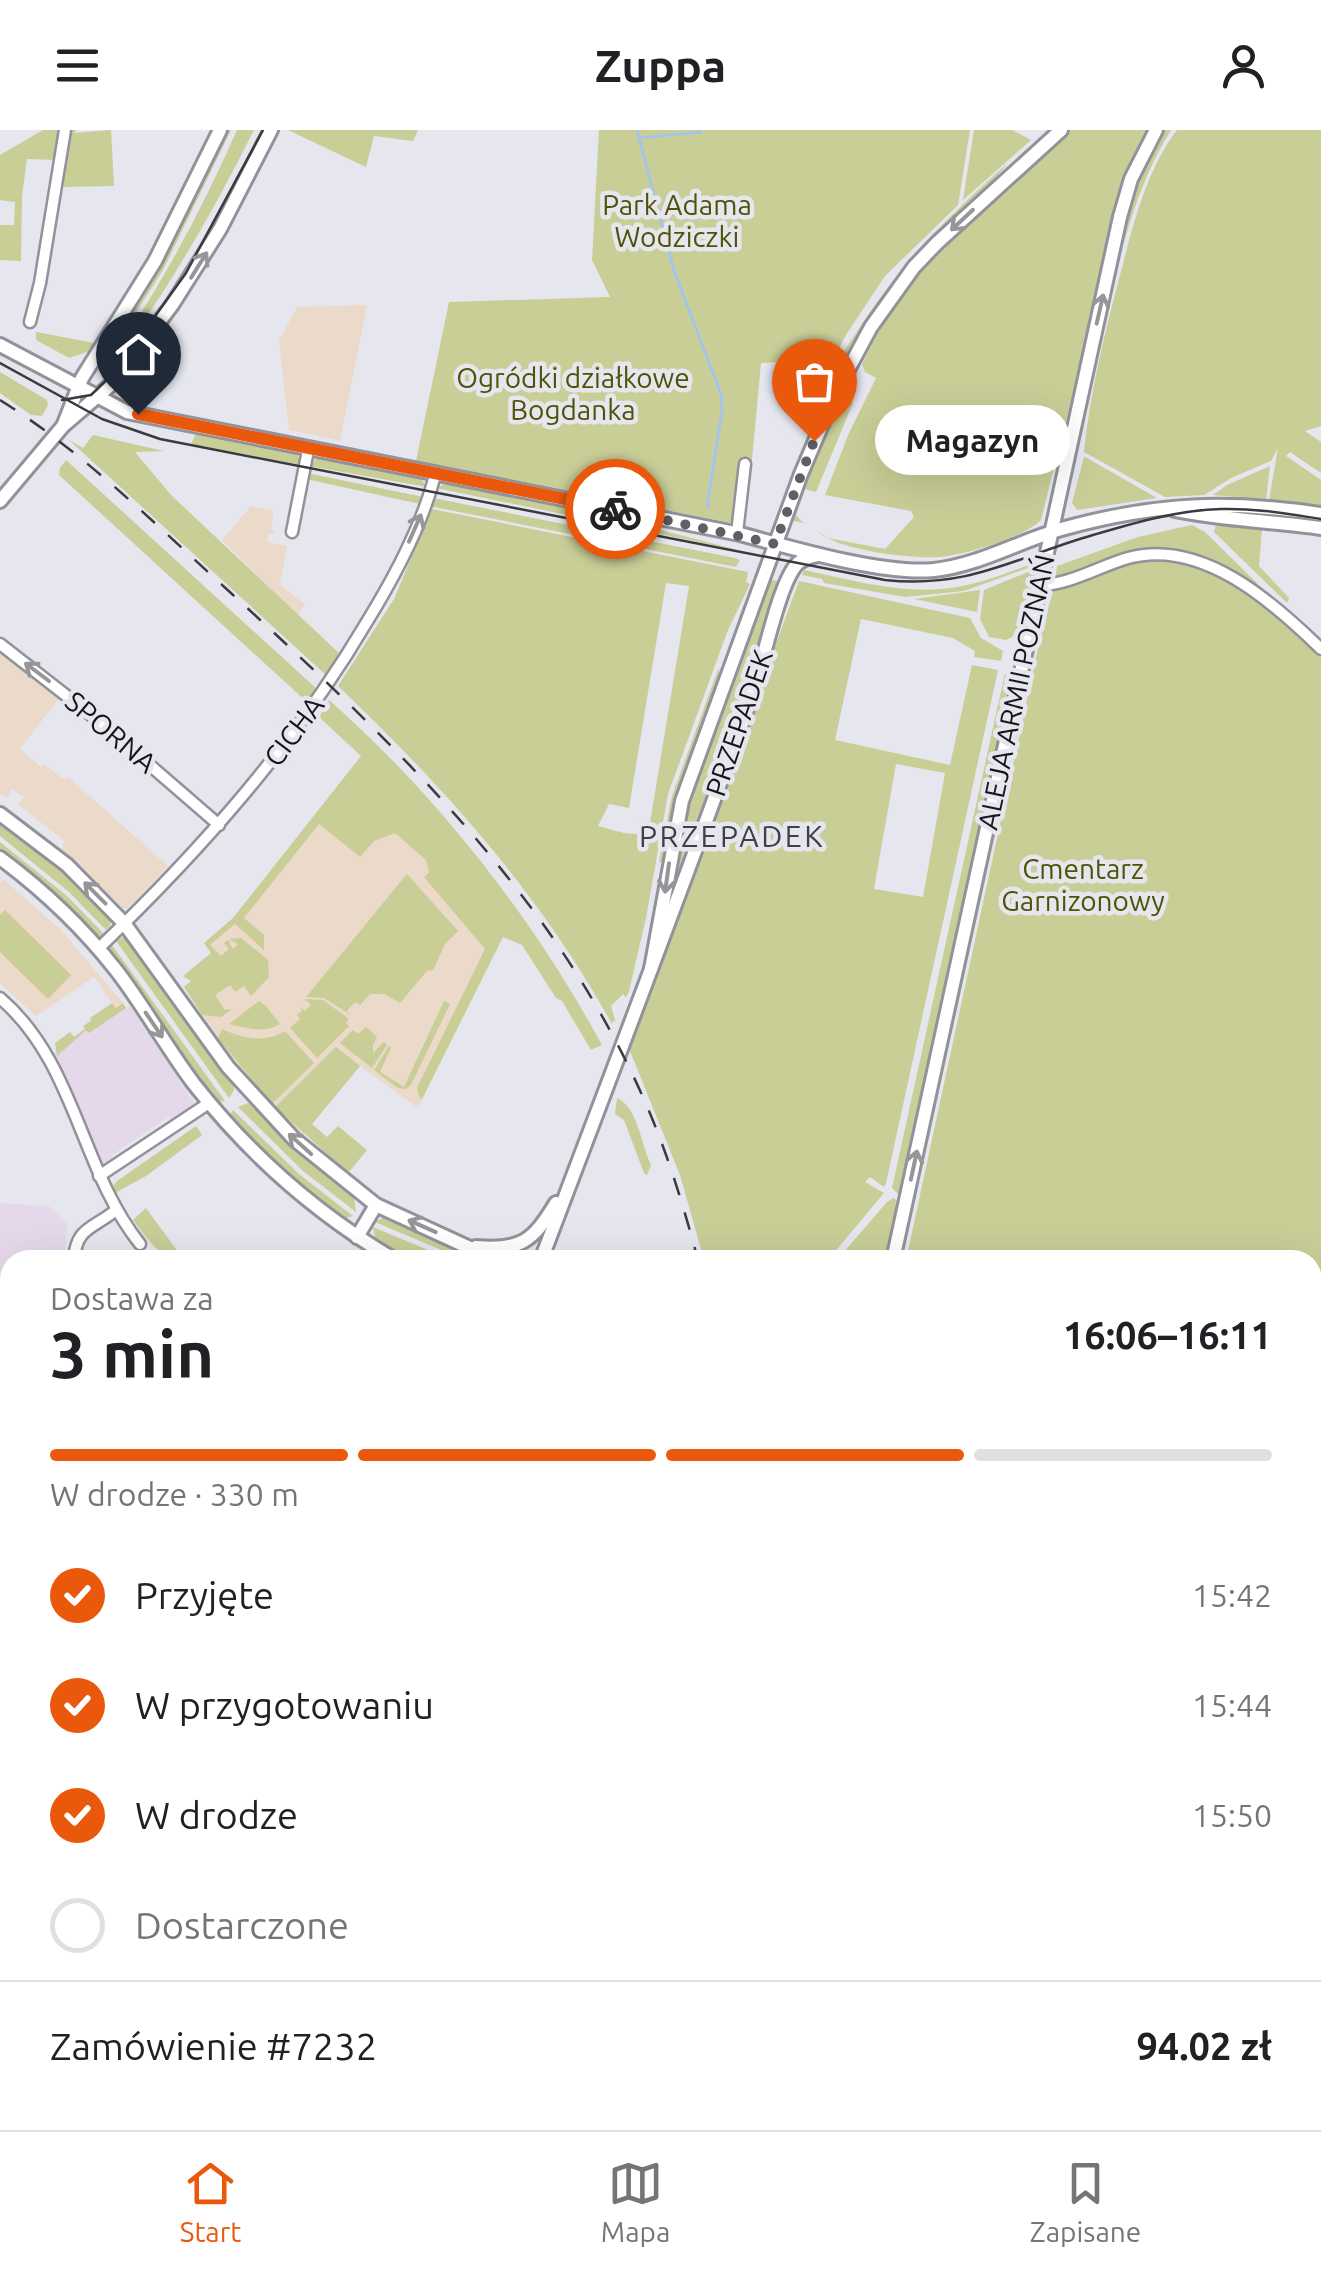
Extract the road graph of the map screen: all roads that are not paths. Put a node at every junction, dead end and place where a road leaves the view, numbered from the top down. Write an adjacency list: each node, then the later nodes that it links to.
1 (66, 130): 6 (street)
2 (220, 130): 8 (street)
3 (272, 130): 11 (street, one-way to 3)
4 (1061, 130): 23 (street, PRZEPADEK, one-way to 23)
5 (1156, 130): 22 (street, ALEJA ARMII POZNAŃ, one-way to 5)
6 (30, 322)
7 (0, 345): 9 (street)
8 (90, 364): 9 (street); 10 (street)
9 (52, 371): 10 (street)
10 (78, 386): 11 (street); 12 (street)
11 (98, 398): 12 (street); 13 (street)
12 (63, 426): 16 (street)
13 (308, 450): 15 (street); 20 (street)
14 (745, 464): 21 (street)
15 (435, 475): 21 (street); 31 (street, CICHA, one-way to 15)
16 (2, 494)
17 (1158, 509): 18 (street); 19 (street); 22 (street)
18 (1321, 514)
19 (1321, 528)
20 (292, 532)
21 (737, 533): 23 (street)
22 (1051, 534): 25 (street); 27 (street, ALEJA ARMII POZNAŃ)
23 (775, 544): 24 (street); 26 (street, PRZEPADEK)
24 (800, 550): 25 (street); 26 (street)
25 (826, 555): 35 (street, PRZEPADEK)
26 (764, 573): 35 (street, PRZEPADEK, one-way to 35)
27 (1040, 585): 29 (street); 49 (street, ALEJA ARMII POZNAŃ, one-way to 27)
28 (0, 644): 31 (street, SPORNA, one-way to 28)
29 (1321, 649)
30 (0, 814): 33 (street, one-way to 30)
31 (219, 825): 33 (street, CICHA)
32 (0, 858): 34 (street)
33 (125, 924): 34 (street, CICHA); 40 (street, one-way to 33)
34 (98, 950): 37 (street, one-way to 37)
35 (651, 969): 39 (street, PRZEPADEK)
36 (0, 998): 38 (street)
37 (209, 1102): 38 (street); 42 (street)
38 (99, 1176): 41 (street)
39 (573, 1176): 44 (street); 48 (street, PRZEPADEK)
40 (376, 1205): 42 (street); 44 (street, one-way to 40)
41 (116, 1210): 43 (street); 45 (street)
42 (357, 1237): 46 (street)
43 (140, 1244)
44 (469, 1246): 47 (street)
45 (75, 1250)
46 (378, 1250)
47 (477, 1250)
48 (545, 1250)
49 (895, 1250)

